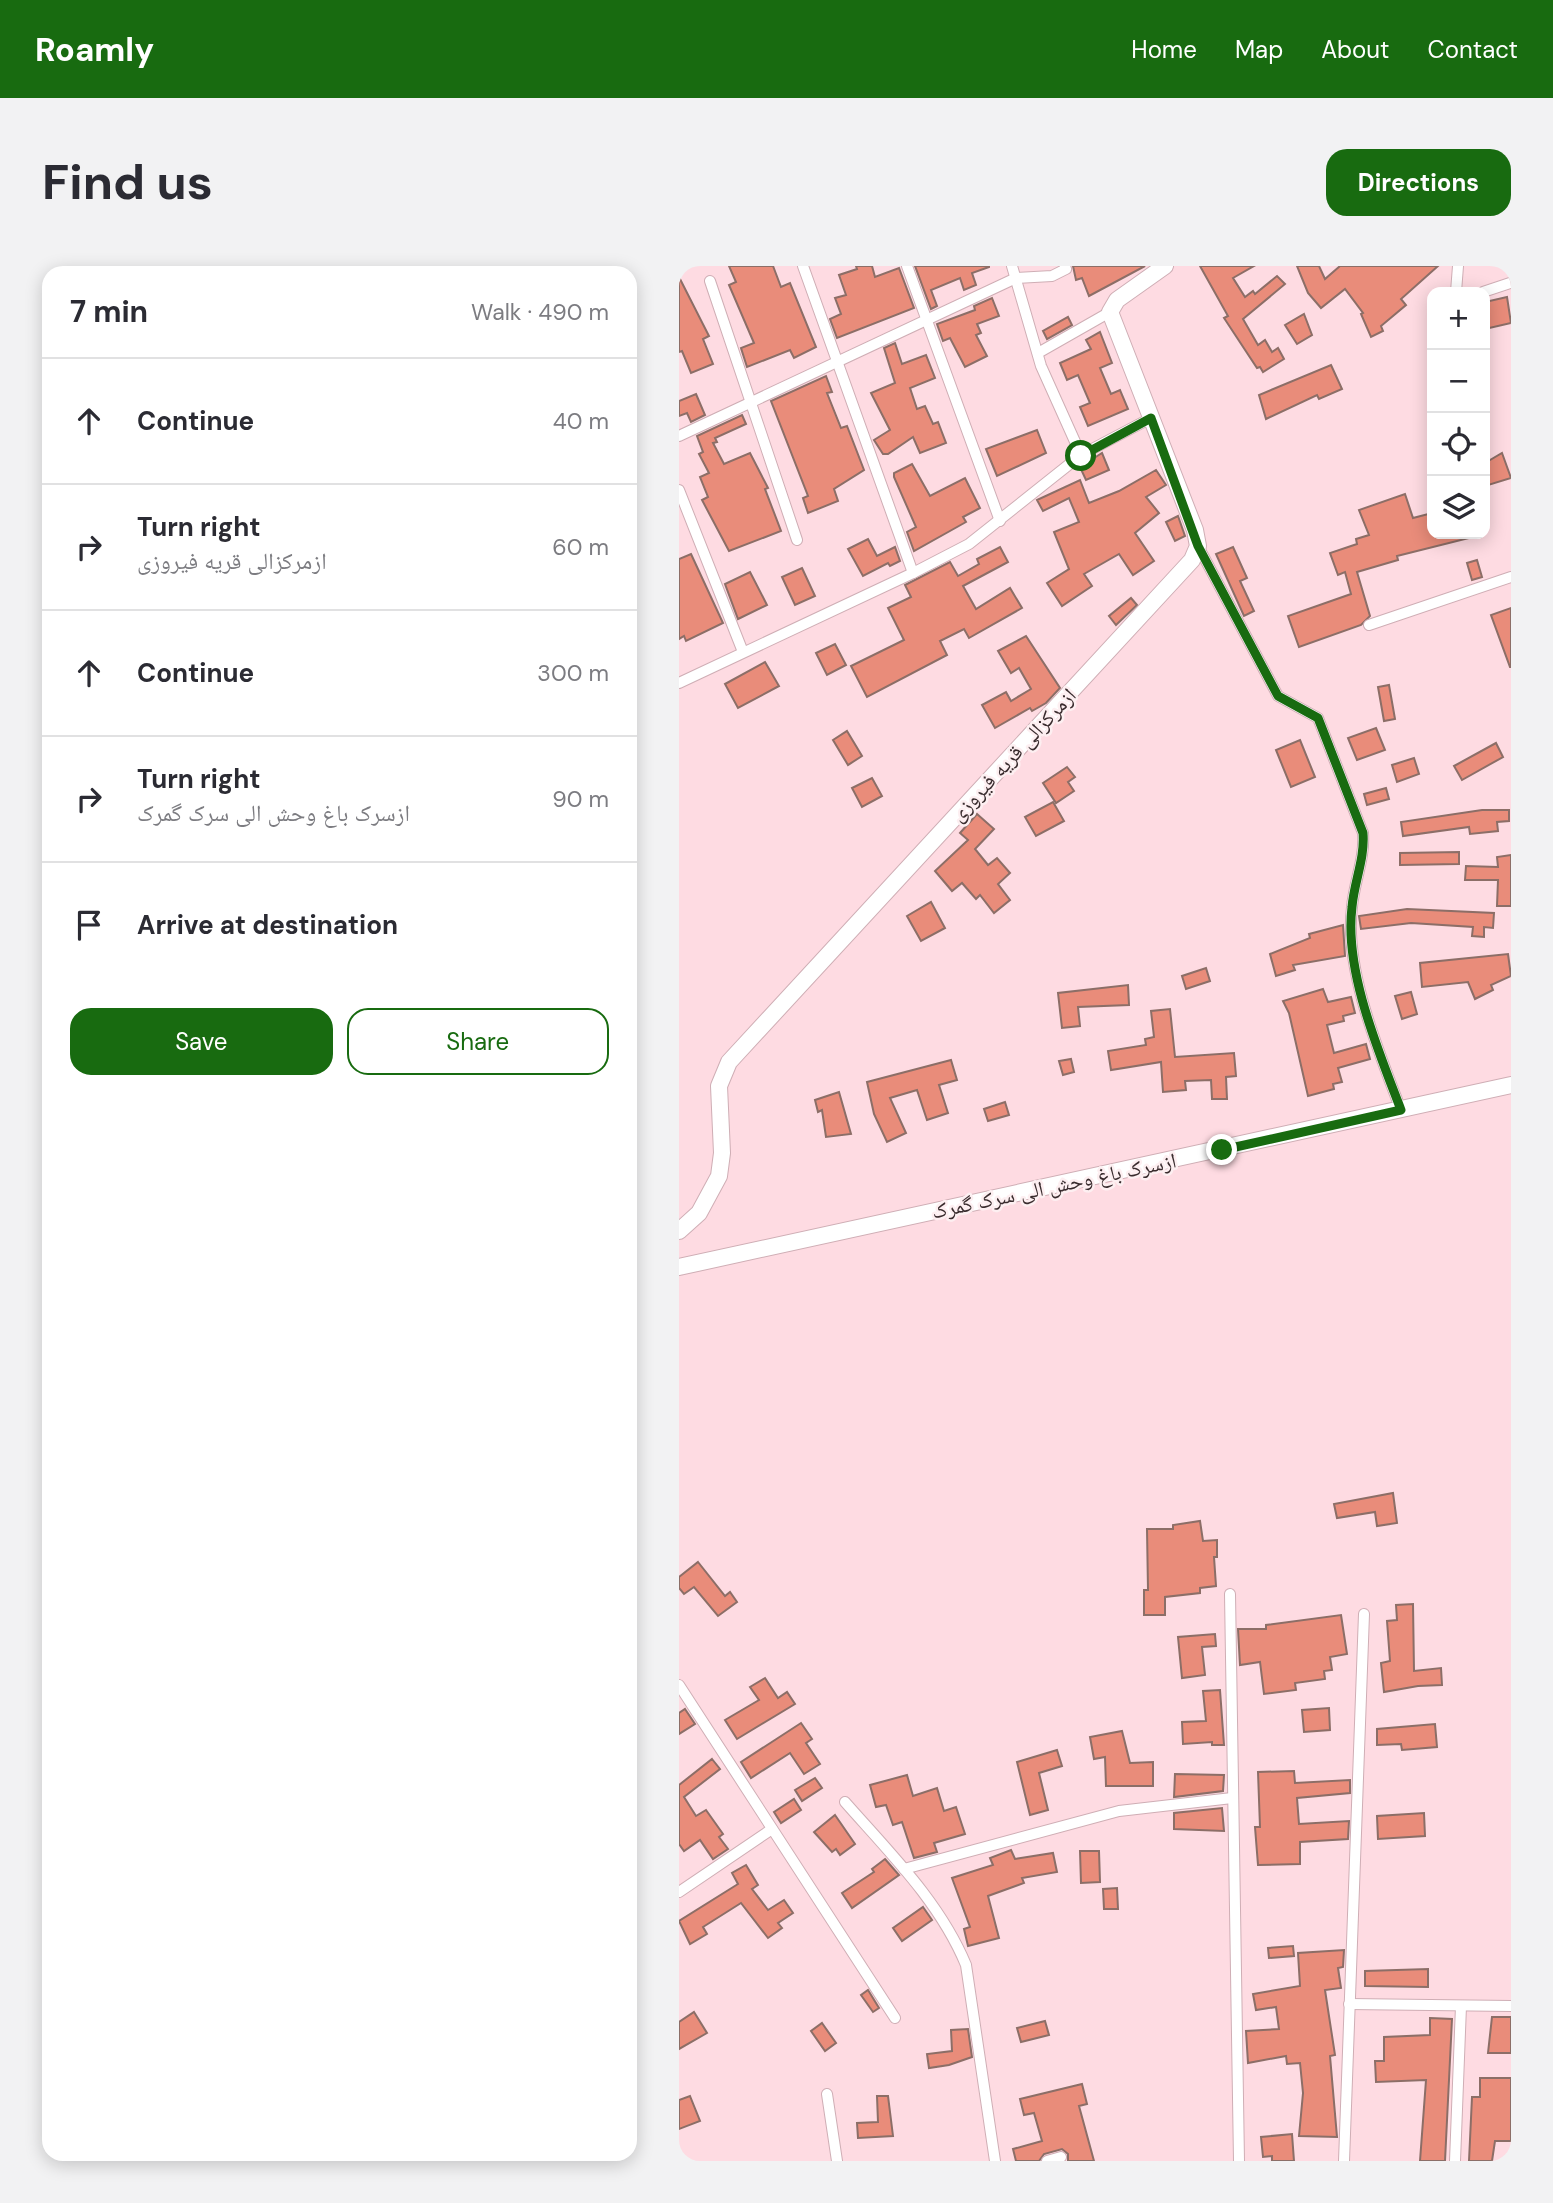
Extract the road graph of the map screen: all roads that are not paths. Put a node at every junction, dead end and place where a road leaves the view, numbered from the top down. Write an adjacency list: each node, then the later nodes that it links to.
1 (803, 266): 15 (street)
2 (907, 266): 13 (street)
3 (1012, 266): 7 (street)
4 (1065, 266): 7 (street)
5 (1165, 266): 12 (street)
6 (1458, 266): 10 (street)
7 (1016, 278): 13 (street); 14 (street)
8 (710, 281): 16 (street)
9 (1510, 283): 11 (street)
10 (1456, 287)
11 (1490, 290)
12 (1110, 312): 14 (street); 17 (street)
13 (926, 320): 15 (street); 21 (street)
14 (1038, 353): 19 (street)
15 (839, 360): 16 (street); 24 (street)
16 (750, 402): 18 (street); 22 (street)
17 (1151, 418): 19 (street); 23 (street)
18 (679, 436)
19 (1081, 456): 21 (street)
20 (679, 490): 27 (street)
21 (1000, 521): 24 (street)
22 (797, 540)
23 (1198, 546): 30 (street); 31 (street, ازمرکزالی قریه فیروزی)
24 (913, 573): 27 (street)
25 (1511, 577): 26 (street)
26 (1369, 625)
27 (743, 652): 28 (street)
28 (679, 683)
29 (1511, 1085): 30 (street, ازسرک باغ وحش الی سرک گمرک)
30 (1401, 1110): 32 (street, ازسرک باغ وحش الی سرک گمرک)
31 (679, 1231)
32 (679, 1267)
33 (1230, 1594): 36 (street)
34 (1364, 1614): 41 (street)
35 (679, 1685): 38 (street)
36 (1232, 1798): 39 (street); 50 (street)
37 (845, 1802): 39 (street)
38 (772, 1829): 40 (street); 44 (street)
39 (904, 1869): 48 (street)
40 (679, 1892)
41 (1349, 2004): 42 (street); 51 (street)
42 (1461, 2006): 43 (street); 52 (street)
43 (1511, 2006)
44 (895, 2018)
45 (827, 2094): 47 (street)
46 (1061, 2157): 49 (street)
47 (837, 2161)
48 (995, 2161)
49 (1047, 2161)
50 (1239, 2161)
51 (1344, 2161)
52 (1455, 2161)

